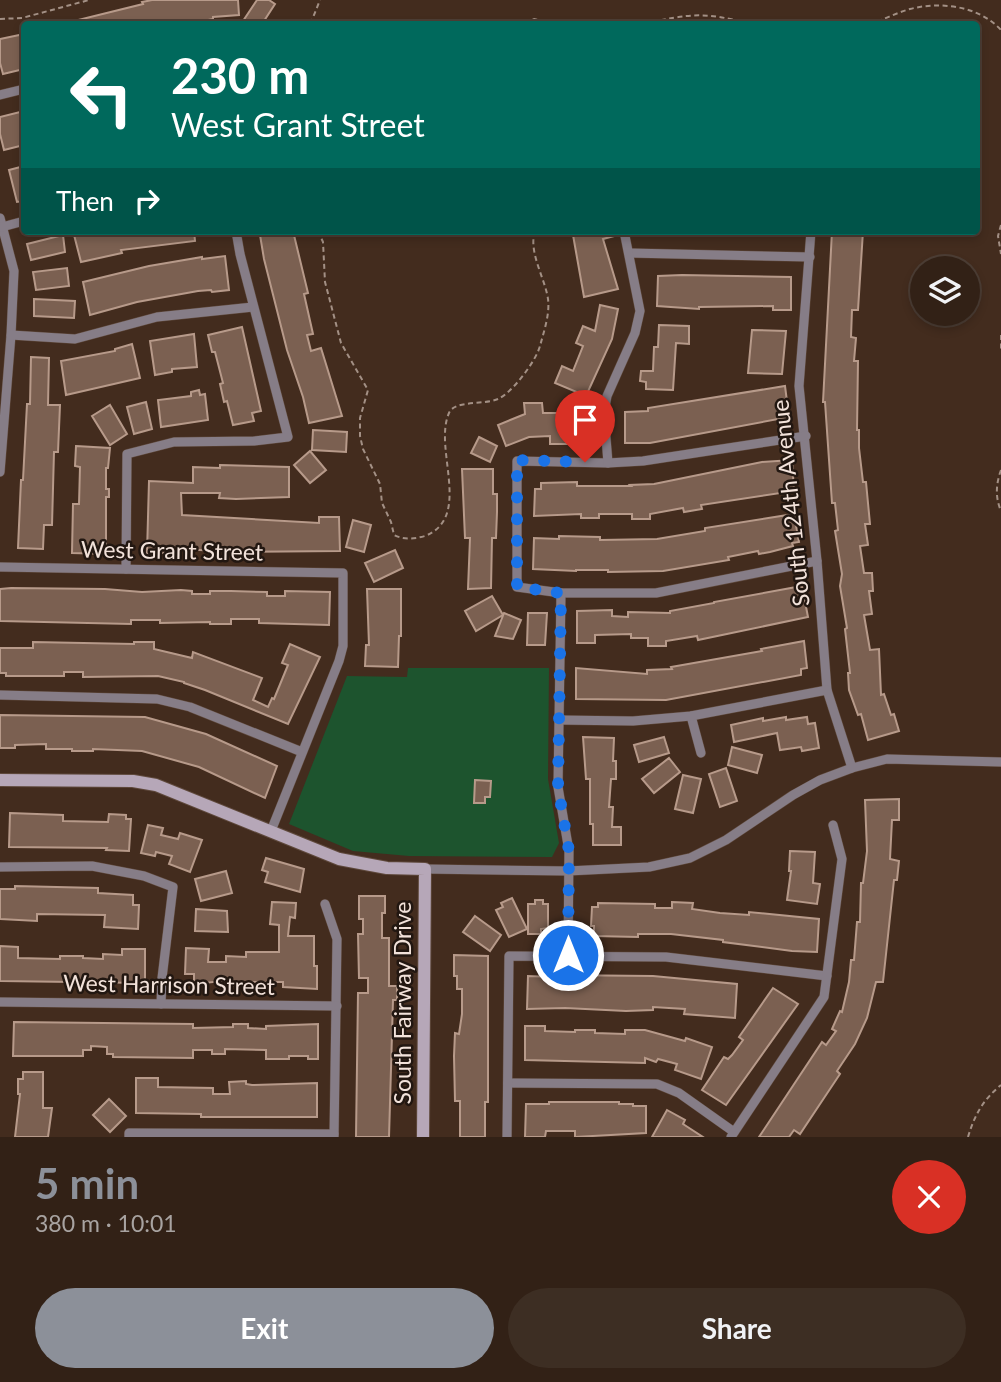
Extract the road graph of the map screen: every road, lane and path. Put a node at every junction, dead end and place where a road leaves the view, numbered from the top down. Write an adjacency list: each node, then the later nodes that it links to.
1 (89, 0): 3 (path)
2 (320, 0): 4 (path)
3 (0, 19)
4 (312, 21)
5 (659, 21): 6 (path)
6 (738, 21)
7 (878, 21): 8 (path)
8 (1001, 30)
9 (21, 90): 10 (street)
10 (0, 95)
11 (21, 221): 12 (street)
12 (1, 222): 23 (street)
13 (1001, 225): 20 (path)
14 (237, 235): 22 (street)
15 (320, 235): 16 (path)
16 (534, 235)
17 (625, 235): 19 (street)
18 (811, 235): 21 (street, South 124th Avenue)
19 (629, 253): 21 (street); 27 (street)
20 (1001, 254)
21 (810, 257): 26 (street, South 124th Avenue)
22 (253, 307): 23 (street); 33 (street)
23 (12, 335): 29 (street)
24 (1001, 335): 25 (path)
25 (1001, 350)
26 (806, 436): 27 (street); 31 (street, South 124th Avenue)
27 (608, 463): 34 (street)
28 (1001, 470): 30 (path)
29 (0, 472)
30 (1001, 511)
31 (817, 561): 34 (street); 35 (street, South 124th Avenue)
32 (0, 567): 33 (street, West Grant Street)
33 (126, 569): 39 (street, West Grant Street)
34 (561, 593): 38 (street)
35 (827, 690): 37 (street); 42 (street, South 124th Avenue)
36 (0, 695): 39 (street)
37 (691, 716): 38 (street); 40 (street)
38 (559, 720): 48 (street)
39 (302, 752): 45 (street)
40 (701, 753)
41 (1001, 762): 42 (street)
42 (852, 768): 48 (street)
43 (0, 780): 45 (street)
44 (833, 825): 51 (street)
45 (271, 831): 47 (street)
46 (0, 867): 53 (street)
47 (425, 869): 48 (street); 60 (street, South Fairway Drive)
48 (568, 871): 50 (street)
49 (325, 904): 54 (street)
50 (568, 955): 51 (street); 55 (street)
51 (827, 976): 57 (street)
52 (0, 1002): 53 (street, West Harrison Street)
53 (161, 1004): 54 (street, West Harrison Street)
54 (337, 1006): 59 (street)
55 (508, 1083): 57 (street); 61 (street)
56 (1001, 1085): 62 (path)
57 (733, 1134)
58 (129, 1135): 59 (street)
59 (334, 1136)
60 (423, 1137)
61 (507, 1137)
62 (968, 1137)

